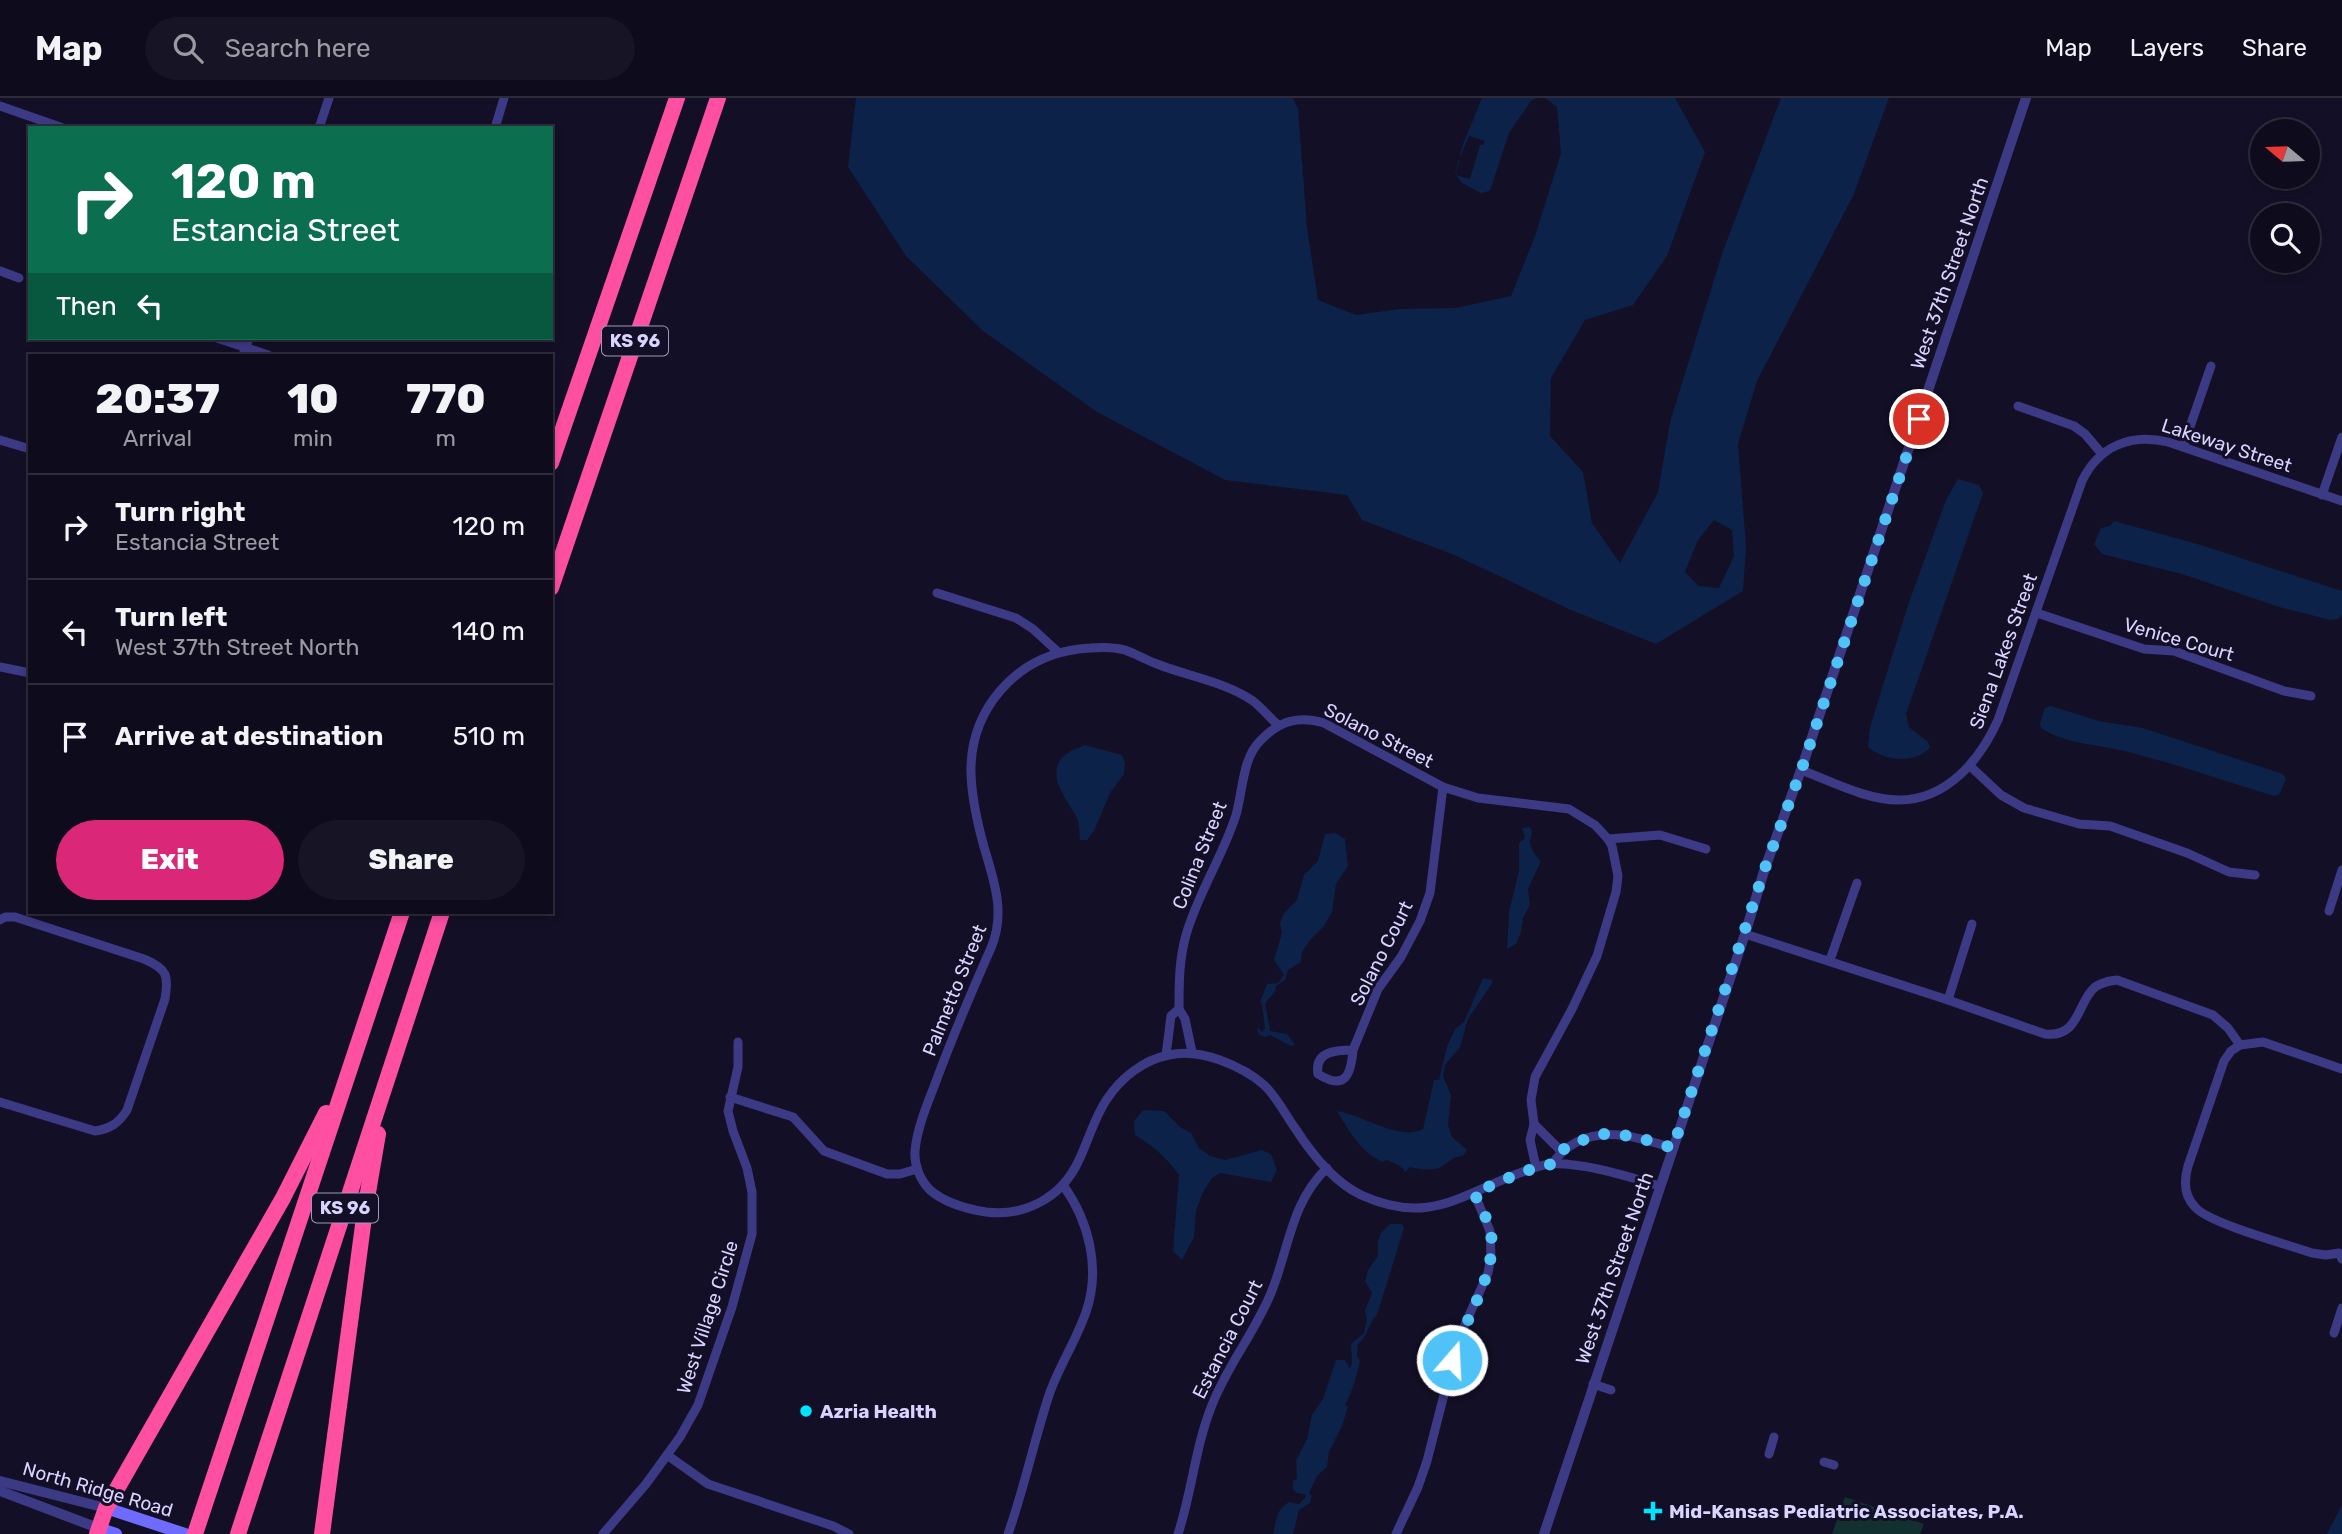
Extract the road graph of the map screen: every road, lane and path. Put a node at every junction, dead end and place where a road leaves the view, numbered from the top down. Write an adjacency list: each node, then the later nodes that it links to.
1 (329, 98): 8 (street)
2 (504, 98): 9 (street)
3 (677, 98): 22 (highway, KS 96)
4 (718, 98): 25 (highway, KS 96)
5 (2026, 98): 34 (street, West 37th Street North)
6 (0, 106): 7 (street)
7 (57, 126)
8 (320, 126)
9 (496, 126)
10 (0, 271): 11 (street)
11 (19, 278)
12 (223, 340): 13 (street)
13 (246, 347): 14 (street)
14 (265, 354)
15 (2211, 366): 19 (street)
16 (2018, 406): 21 (street)
17 (2342, 437): 23 (street)
18 (0, 440): 20 (street)
19 (2183, 447): 21 (street, Lakeway Street); 23 (street, Lakeway Street)
20 (28, 448)
21 (2102, 454): 27 (street, Siena Lakes Street)
22 (553, 457)
23 (2322, 495): 24 (street, Lakeway Street)
24 (2342, 501)
25 (553, 582)
26 (937, 593): 28 (street)
27 (2037, 613): 31 (street, Venice Court); 33 (street, Siena Lakes Street)
28 (1058, 652): 32 (street); 66 (street, Palmetto Street)
29 (0, 667): 30 (street)
30 (28, 673)
31 (2311, 696)
32 (1278, 725): 35 (street, Solano Street); 51 (street, Colina Street)
33 (1969, 766): 34 (street, Siena Lakes Street); 39 (street)
34 (1801, 771): 46 (street, West 37th Street North)
35 (1443, 787): 36 (street, Solano Street); 54 (street, Solano Court)
36 (1608, 839): 37 (street); 60 (street)
37 (1706, 849)
38 (2342, 870): 41 (street)
39 (2255, 875)
40 (1857, 883): 48 (street)
41 (2329, 911)
42 (401, 914): 47 (highway, KS 96)
43 (441, 914): 50 (highway, KS 96)
44 (0, 920): 59 (street)
45 (1972, 923): 49 (street)
46 (1745, 934): 48 (street); 61 (street, West 37th Street North)
47 (388, 954): 82 (highway); 86 (highway, KS 96)
48 (1829, 960): 49 (street)
49 (1948, 1000): 53 (street)
50 (410, 1009): 87 (highway, KS 96); 88 (highway)
51 (1180, 1009): 55 (street, Colina Street); 56 (street, Colina Street)
52 (738, 1042): 58 (street, West Village Circle)
53 (2240, 1045): 57 (street); 70 (street)
54 (1353, 1050): 54 (street, Solano Court)
55 (1192, 1052): 56 (street); 65 (street)
56 (1166, 1055): 67 (street)
57 (2342, 1069)
58 (730, 1097): 66 (street); 77 (street, West Village Circle)
59 (0, 1102)
60 (1534, 1124): 62 (street); 64 (street)
61 (1673, 1148): 62 (street); 68 (street, West 37th Street North)
62 (1561, 1151): 63 (street)
63 (1552, 1164): 64 (street); 68 (street)
64 (1536, 1167): 69 (street)
65 (1327, 1168): 69 (street); 92 (street, Estancia Court)
66 (917, 1169): 67 (street)
67 (1063, 1185): 91 (street)
68 (1660, 1186): 73 (street, West 37th Street North)
69 (1474, 1193): 93 (street)
70 (2341, 1255)
71 (2342, 1308): 72 (street)
72 (2334, 1333)
73 (1593, 1384): 74 (street); 94 (street, West 37th Street North)
74 (1611, 1390)
75 (1774, 1437): 76 (street)
76 (1769, 1454)
77 (667, 1455): 89 (street, West Village Circle); 90 (street)
78 (1824, 1462): 79 (street)
79 (1834, 1465)
80 (0, 1481): 82 (street, North Ridge Road)
81 (0, 1491): 83 (street, North Ridge Road)
82 (106, 1508): 83 (highway); 85 (main road, North Ridge Road)
83 (98, 1531): 84 (main road, North Ridge Road)
84 (116, 1534)
85 (185, 1534)
86 (195, 1534)
87 (238, 1534)
88 (322, 1534)
89 (603, 1534)
90 (849, 1534)
91 (1007, 1534)
92 (1178, 1534)
93 (1396, 1534)
94 (1544, 1534)

